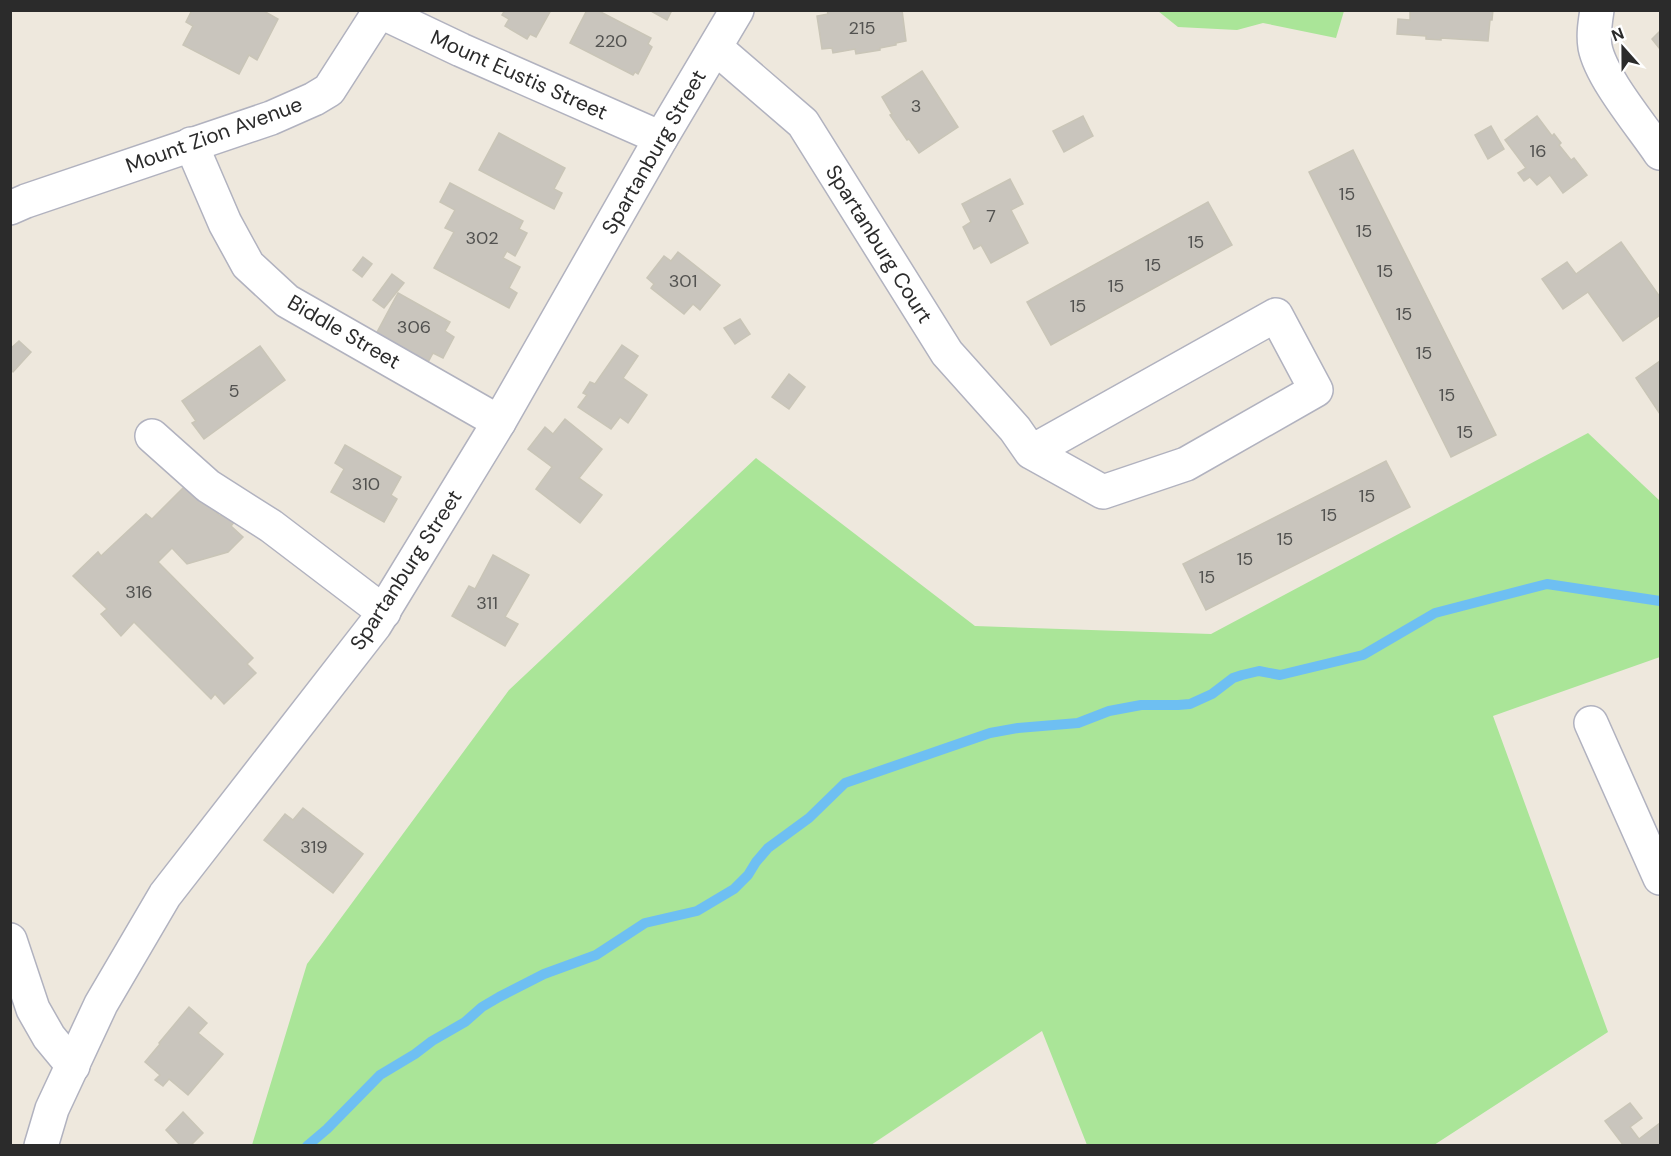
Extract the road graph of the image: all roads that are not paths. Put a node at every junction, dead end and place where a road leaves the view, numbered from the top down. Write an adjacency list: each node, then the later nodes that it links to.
1 (736, 10): 4 (street, Spartanburg Street)
2 (1597, 10): 7 (street)
3 (378, 11): 5 (street, Mount Eustis Street); 6 (street, Mount Zion Avenue)
4 (716, 48): 5 (street, Spartanburg Street); 11 (street, Spartanburg Court)
5 (661, 138): 9 (street, Spartanburg Street)
6 (191, 144): 8 (street, Mount Zion Avenue); 9 (street, Biddle Street)
7 (1660, 153)
8 (10, 208)
9 (499, 422): 12 (street, Spartanburg Street)
10 (152, 436): 12 (street)
11 (1031, 452): 11 (street)
12 (384, 612): 16 (street, Spartanburg Street)
13 (1591, 723): 14 (street)
14 (1660, 878)
15 (10, 940): 16 (street)
16 (73, 1066): 17 (street, Spartanburg Street)
17 (41, 1146)

